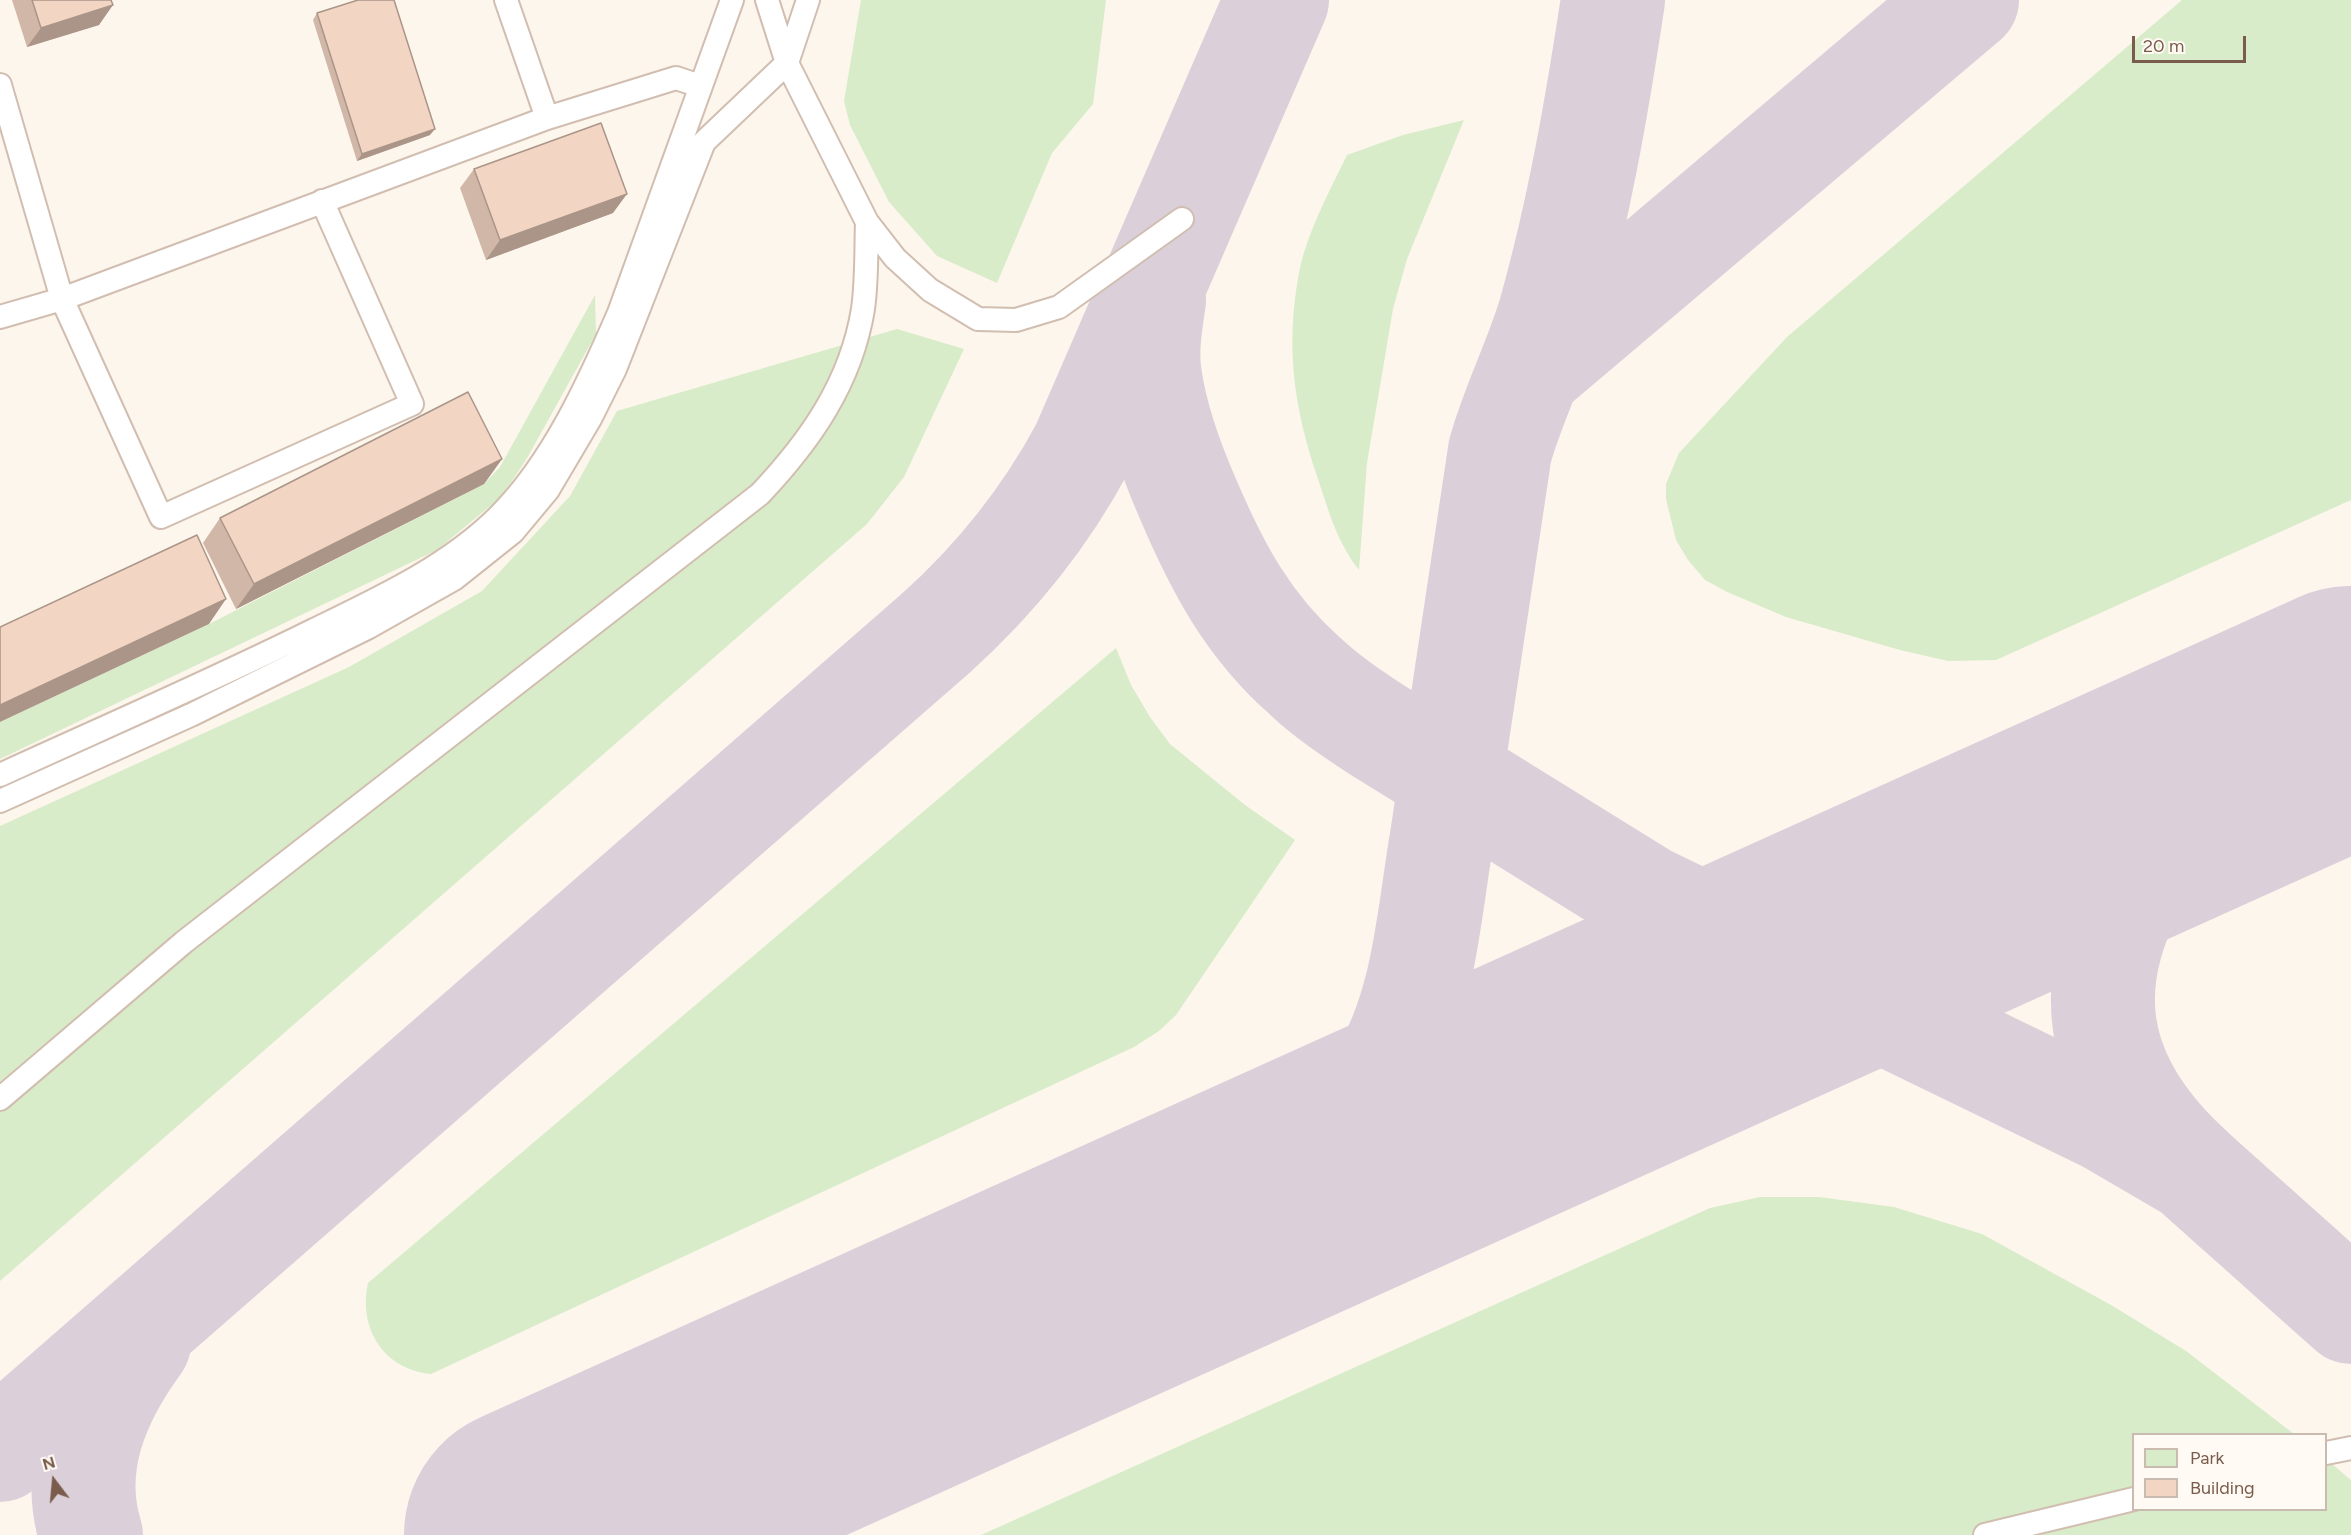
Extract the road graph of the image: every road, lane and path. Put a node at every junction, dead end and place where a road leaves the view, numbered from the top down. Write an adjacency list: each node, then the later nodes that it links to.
1 (506, 0): 8 (lane)
2 (732, 0): 7 (lane)
3 (767, 0): 5 (lane)
4 (808, 0): 5 (lane)
5 (787, 63): 11 (lane); 15 (lane)
6 (0, 85): 12 (lane)
7 (700, 86): 8 (lane); 14 (lane)
8 (547, 118): 9 (lane)
9 (322, 201): 12 (lane); 12 (lane)
10 (1182, 219): 11 (lane)
11 (867, 222): 16 (lane)
12 (63, 298): 13 (lane)
13 (0, 316)
14 (0, 775)
15 (0, 801)
16 (0, 1099)
17 (2351, 1448): 18 (lane)
18 (2327, 1453)
19 (2132, 1499): 20 (lane)
20 (1985, 1535)

